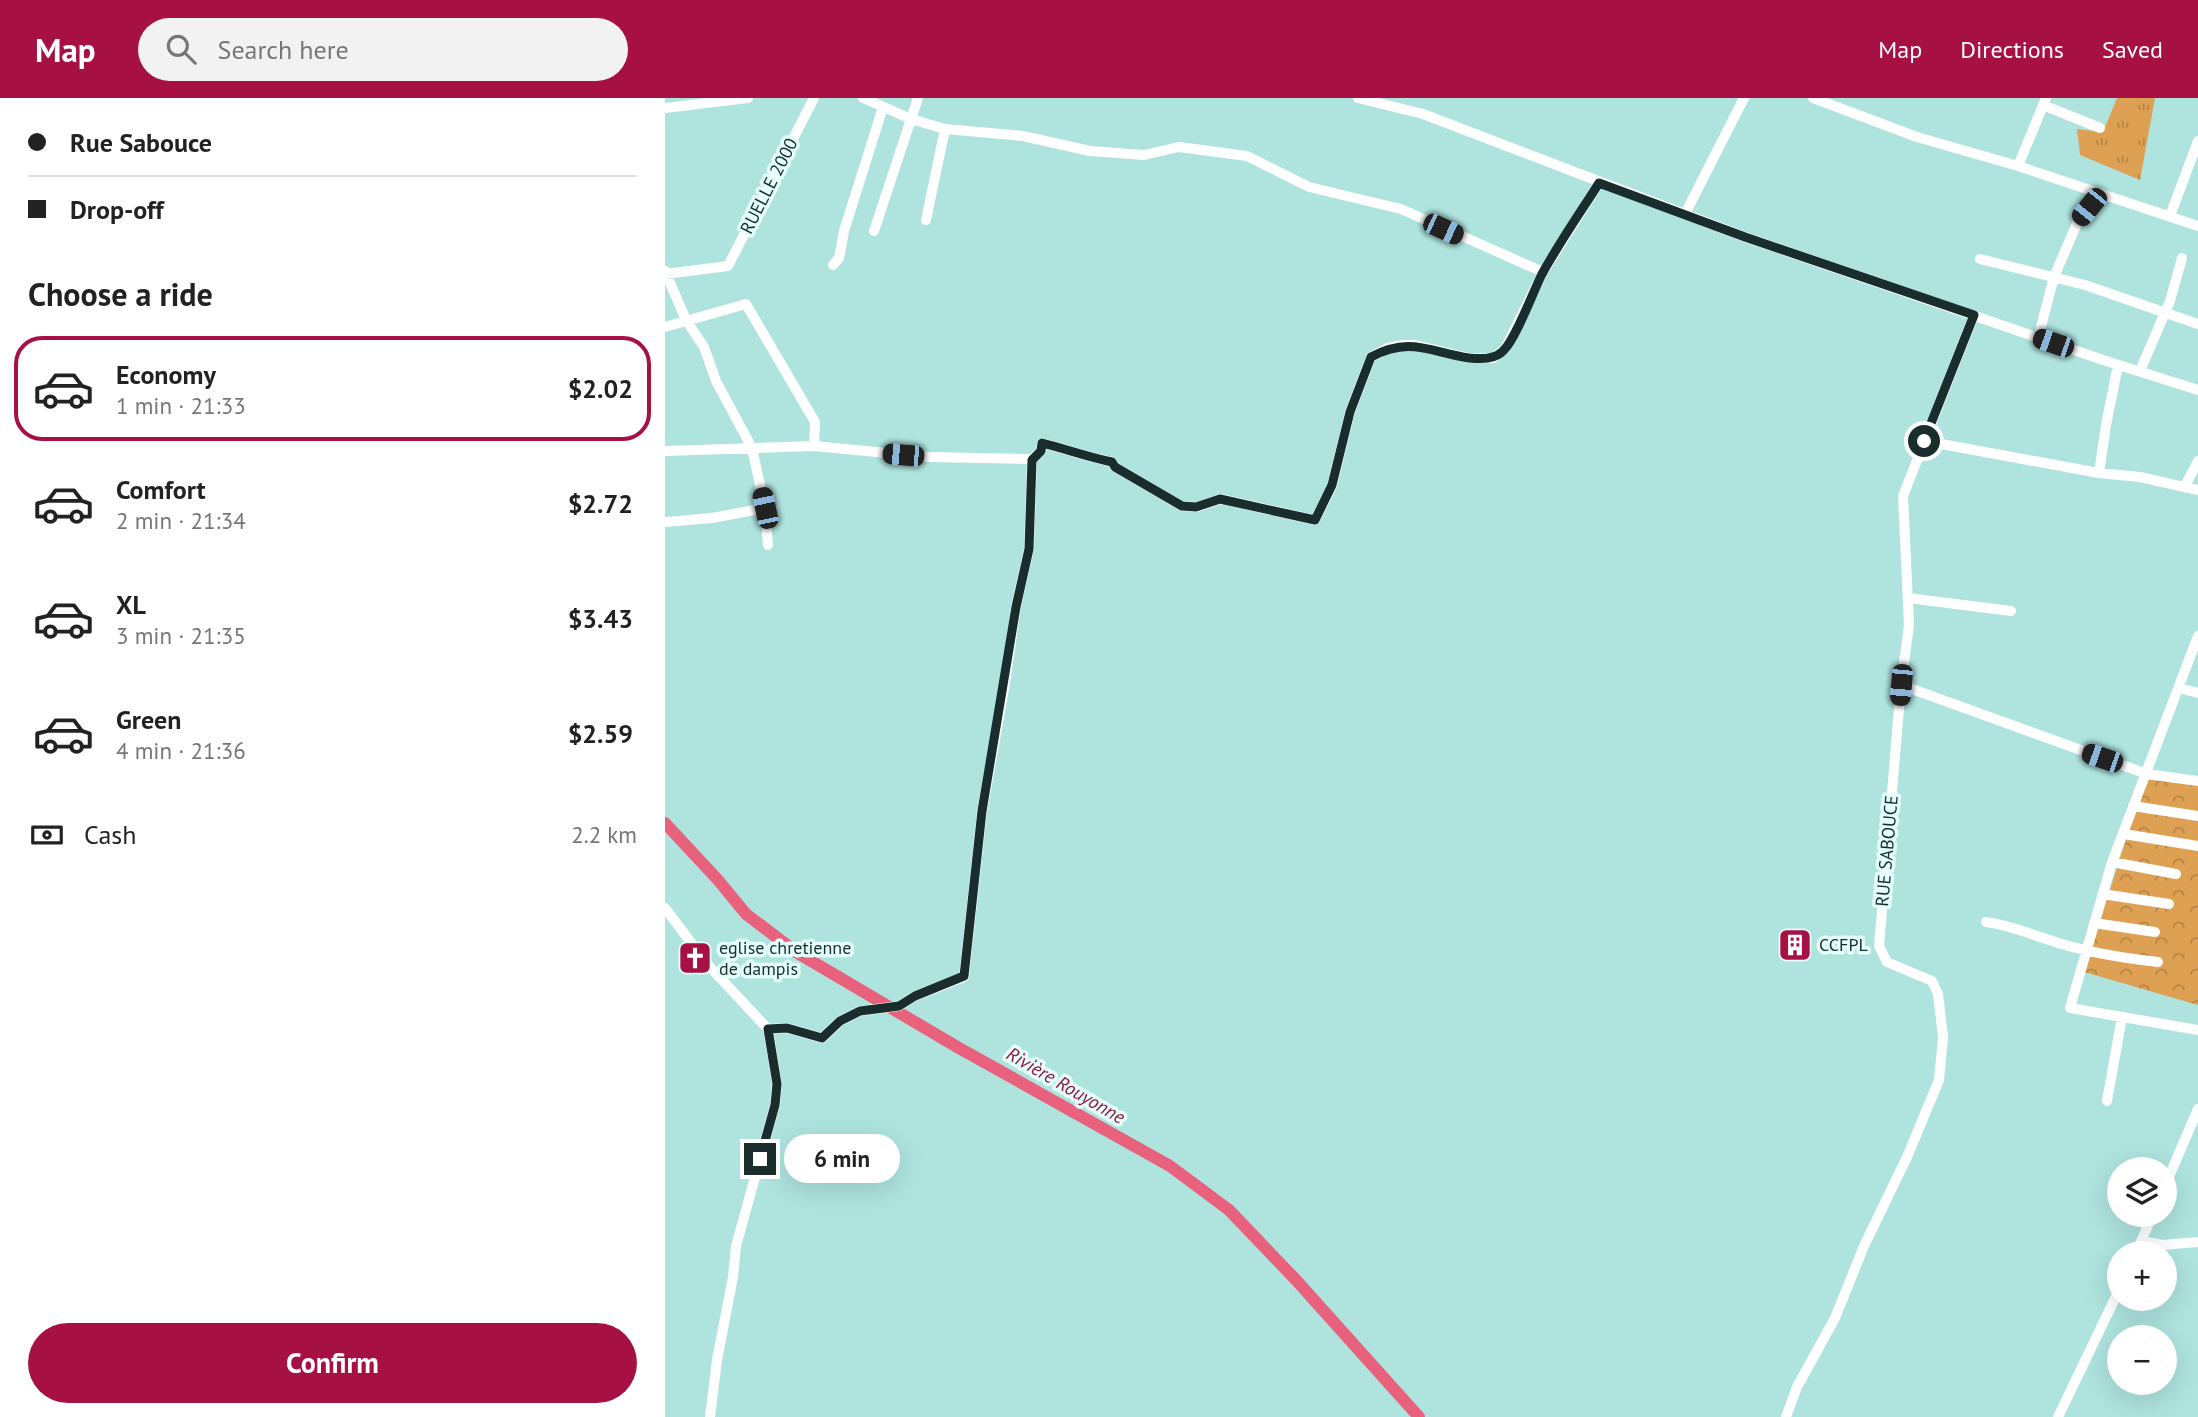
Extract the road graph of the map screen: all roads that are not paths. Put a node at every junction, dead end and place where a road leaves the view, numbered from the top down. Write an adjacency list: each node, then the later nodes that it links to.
1 (748, 98): 10 (street)
2 (814, 98): 28 (street, RUELLE 2000)
3 (863, 98): 11 (street)
4 (918, 98): 12 (street)
5 (1358, 98): 8 (street)
6 (1744, 98): 19 (street)
7 (1813, 98): 16 (street)
8 (1372, 100): 17 (street)
9 (2045, 102): 13 (street); 16 (street)
10 (667, 104)
11 (883, 107): 12 (street); 26 (street)
12 (911, 120): 14 (street); 23 (street)
13 (2100, 128)
14 (945, 129): 21 (street); 27 (street)
15 (2198, 141): 20 (street)
16 (2018, 166): 18 (street)
17 (1599, 183): 19 (street); 27 (street)
18 (2100, 193): 20 (street); 29 (street)
19 (1685, 214): 31 (street)
20 (2170, 216): 22 (street)
21 (926, 220)
22 (2198, 226)
23 (874, 231)
24 (2182, 258): 30 (street)
25 (1980, 259): 29 (street)
26 (832, 265)
27 (1543, 272): 43 (street)
28 (665, 273): 32 (street)
29 (2054, 277): 30 (street); 35 (street)
30 (2165, 313): 33 (street); 37 (street)
31 (1974, 315): 35 (street); 39 (street, RUE SABOUCE)
32 (686, 320): 34 (street); 40 (street); 41 (street)
33 (2198, 324)
34 (665, 327)
35 (2038, 338): 36 (street)
36 (2118, 365): 37 (street); 45 (street)
37 (2140, 371): 38 (street)
38 (2198, 390)
39 (1924, 441): 45 (street); 51 (street, RUE SABOUCE)
40 (814, 446): 41 (street); 43 (street)
41 (752, 448): 42 (street); 48 (street)
42 (665, 451)
43 (1032, 460): 74 (street)
44 (2198, 461): 46 (street)
45 (2099, 473): 46 (street)
46 (2185, 486): 47 (street)
47 (2198, 490)
48 (765, 508): 49 (street); 50 (street)
49 (665, 522)
50 (768, 545)
51 (1908, 598): 52 (street); 54 (street, RUE SABOUCE)
52 (2011, 611)
53 (2198, 636): 55 (street)
54 (1901, 685): 57 (street); 85 (street, RUE SABOUCE)
55 (2179, 688): 56 (street); 57 (street)
56 (2198, 693)
57 (2147, 774): 58 (street); 59 (street)
58 (2198, 781)
59 (2133, 806): 60 (street); 61 (street)
60 (2198, 816)
61 (2124, 834): 62 (street); 63 (street)
62 (2198, 846)
63 (2112, 862): 64 (street); 65 (street)
64 (2176, 874)
65 (2102, 894): 66 (street); 69 (street)
66 (2169, 904)
67 (665, 908): 74 (street)
68 (1986, 922): 71 (street)
69 (2094, 923): 70 (street); 71 (street)
70 (2155, 932)
71 (2086, 950): 72 (street); 73 (street)
72 (2158, 962)
73 (2122, 1017): 75 (street); 76 (street)
74 (768, 1029): 84 (street)
75 (2198, 1030)
76 (2107, 1101)
77 (2198, 1108): 78 (street)
78 (2177, 1158)
79 (2147, 1227): 80 (street)
80 (2141, 1241)
81 (2198, 1242): 82 (street)
82 (2177, 1244)
83 (2109, 1311): 86 (street)
84 (710, 1417)
85 (1786, 1417)
86 (2058, 1417)

